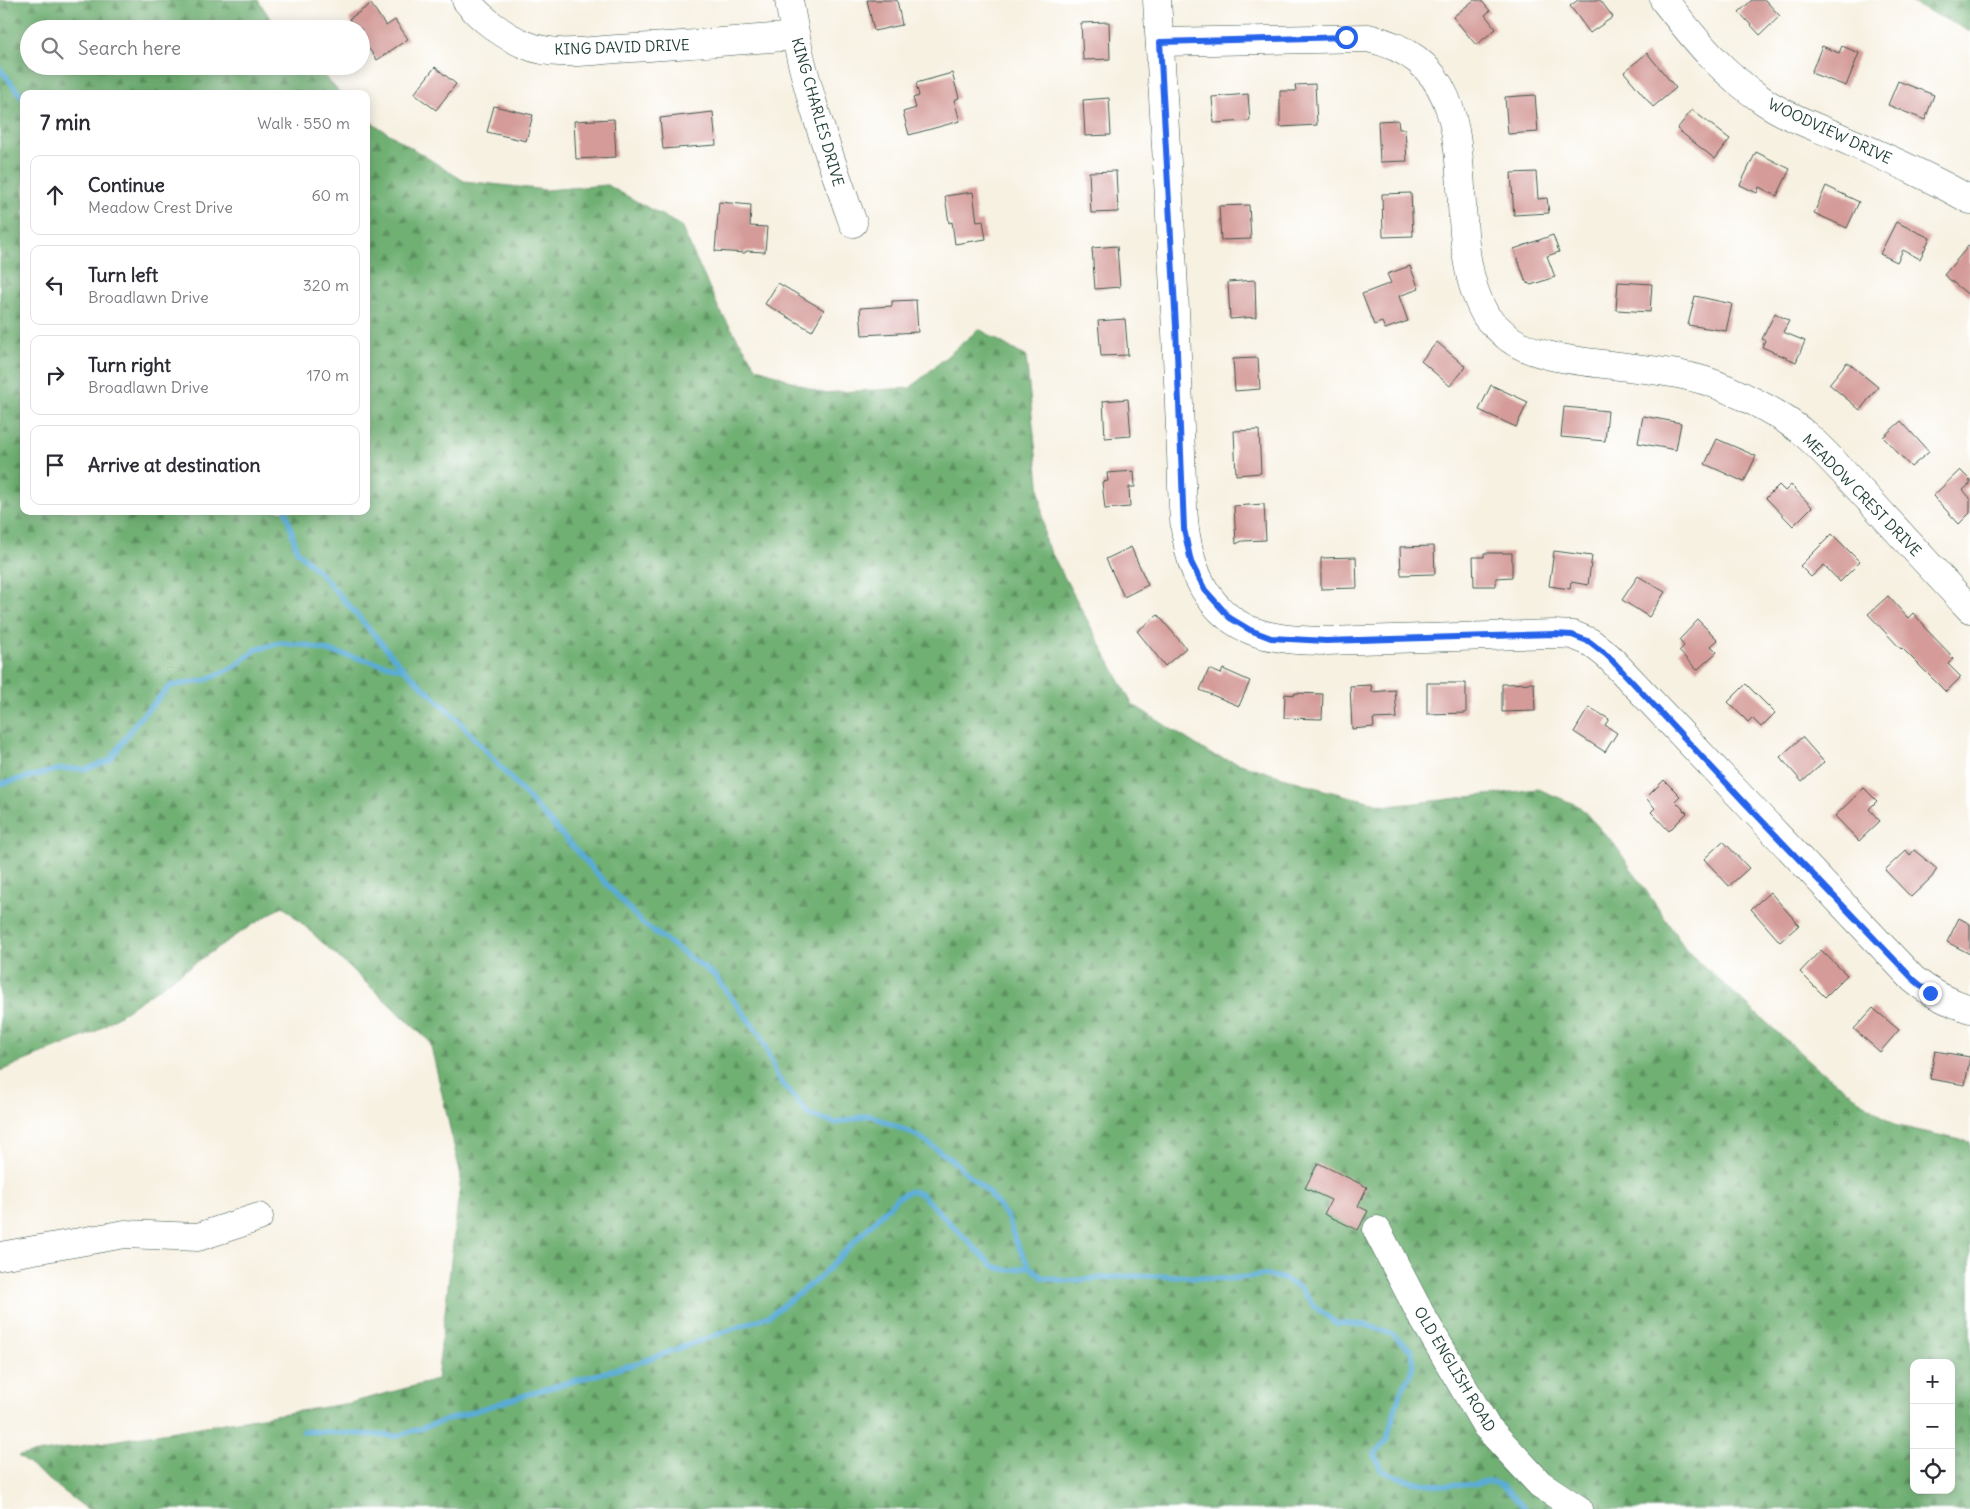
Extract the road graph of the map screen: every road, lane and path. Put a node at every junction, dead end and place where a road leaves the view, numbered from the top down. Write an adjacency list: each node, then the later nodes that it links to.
1 (466, 0): 5 (street, KING DAVID DRIVE)
2 (789, 0): 5 (street, KING CHARLES DRIVE)
3 (1157, 0): 6 (street)
4 (1664, 0): 7 (street, WOODVIEW DRIVE)
5 (795, 36): 8 (street, KING CHARLES DRIVE)
6 (1160, 42): 9 (street, MEADOW CREST DRIVE); 10 (street)
7 (1970, 200)
8 (852, 223)
9 (1970, 609)
10 (1970, 1009)
11 (258, 1217): 13 (street)
12 (1378, 1230): 14 (street, OLD ENGLISH ROAD)
13 (0, 1256)
14 (1578, 1509)

